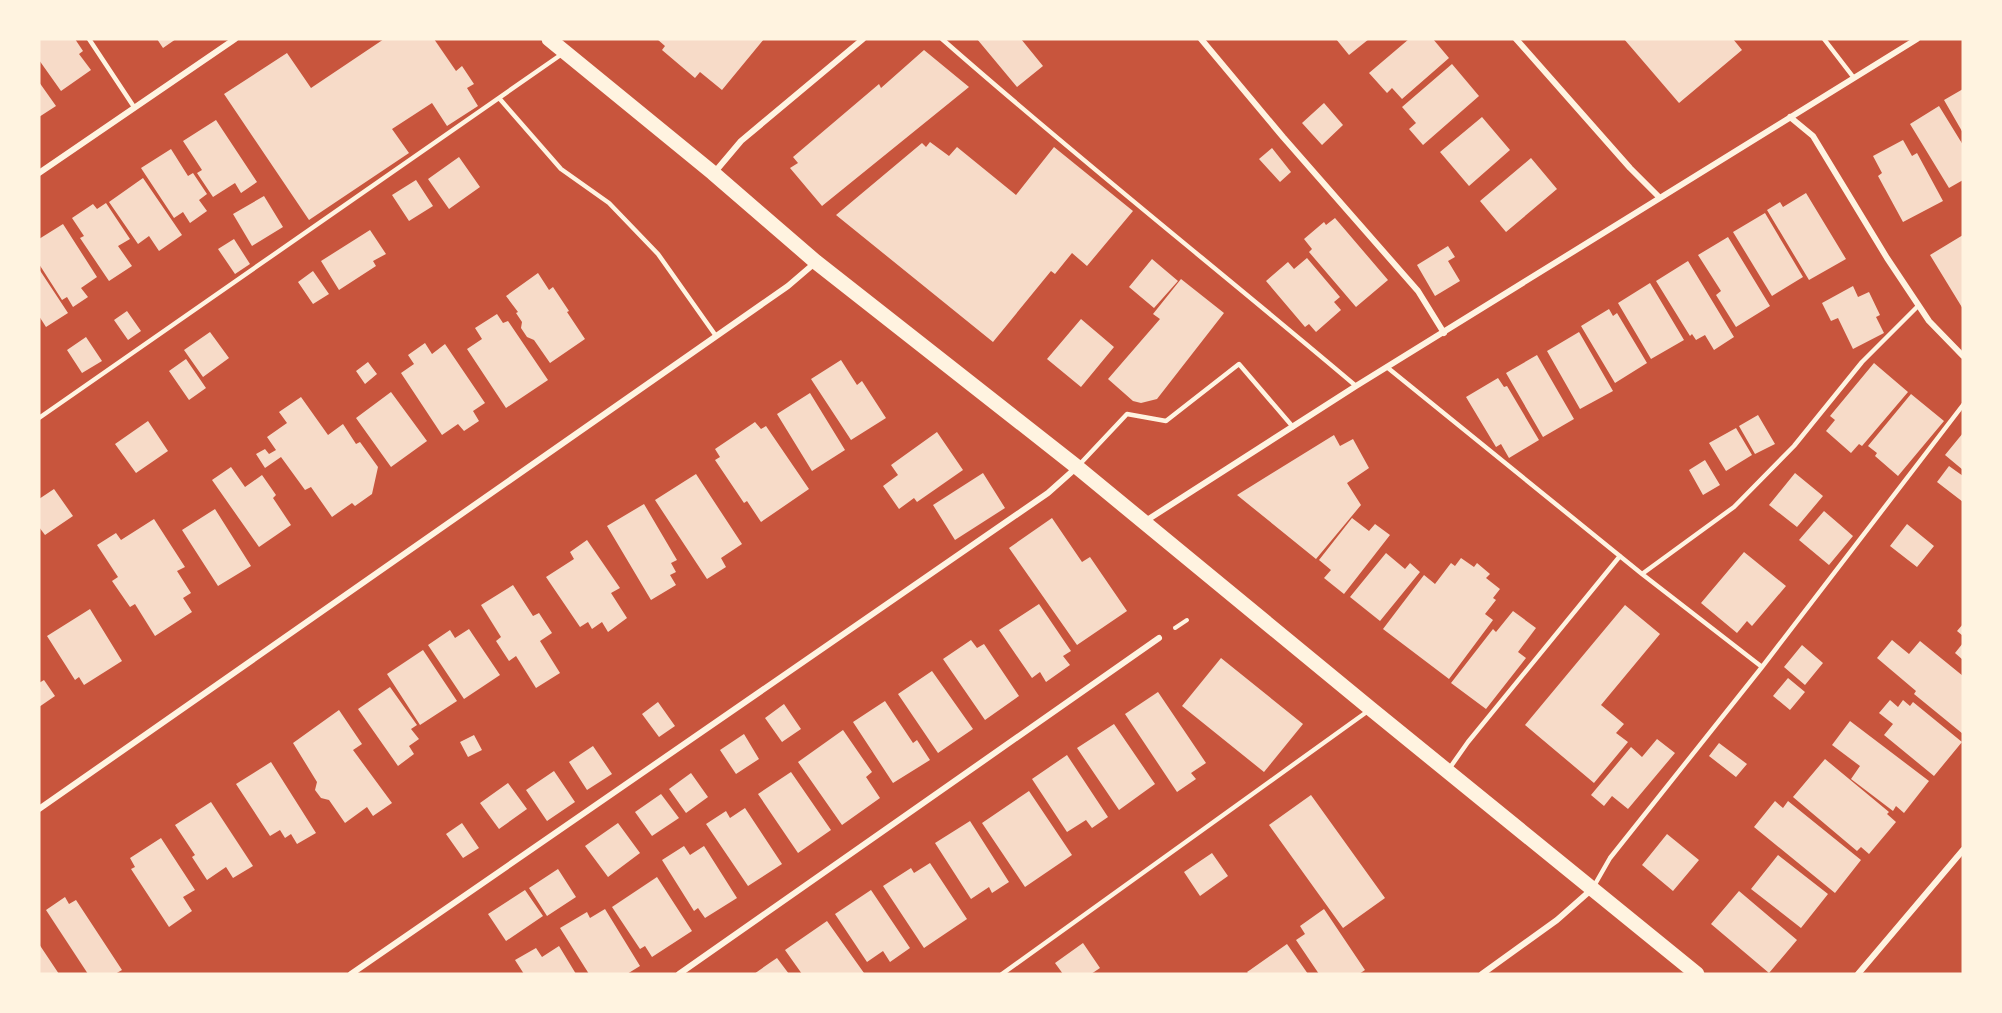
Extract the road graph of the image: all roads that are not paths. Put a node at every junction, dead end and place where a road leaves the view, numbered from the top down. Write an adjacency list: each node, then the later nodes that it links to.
1 (89, 39): 13 (lane)
2 (235, 39): 13 (street)
3 (549, 39): 10 (main road)
4 (863, 39): 16 (street)
5 (942, 39): 24 (lane)
6 (1201, 39): 20 (street)
7 (1516, 39): 17 (street)
8 (1824, 39): 11 (lane)
9 (1917, 39): 11 (street)
10 (565, 52): 12 (lane); 16 (main road)
11 (1854, 78): 14 (street)
12 (499, 98): 21 (lane); 26 (lane)
13 (134, 107): 15 (street)
14 (1790, 117): 17 (street); 19 (street)
15 (39, 173)
16 (713, 173): 18 (main road)
17 (1659, 197): 20 (street)
18 (816, 262): 21 (street); 28 (main road)
19 (1918, 306): 22 (street); 31 (lane)
20 (1444, 333): 23 (street)
21 (716, 336): 36 (street)
22 (1963, 356)
23 (1388, 368): 24 (street); 30 (lane)
24 (1356, 386): 27 (street)
25 (1963, 405): 33 (lane)
26 (39, 418)
27 (1293, 427): 28 (lane); 29 (street)
28 (1077, 467): 29 (main road); 39 (street)
29 (1143, 523): 34 (main road)
30 (1620, 556): 31 (lane); 35 (lane)
31 (1642, 574): 33 (lane)
32 (1159, 638): 40 (street)
33 (1762, 668): 38 (lane)
34 (1371, 709): 35 (main road); 41 (lane)
35 (1448, 772): 38 (main road)
36 (39, 809)
37 (1963, 850): 44 (street)
38 (1592, 889): 42 (street); 43 (main road)
39 (351, 974)
40 (679, 974)
41 (1002, 974)
42 (1482, 974)
43 (1697, 974)
44 (1858, 974)

